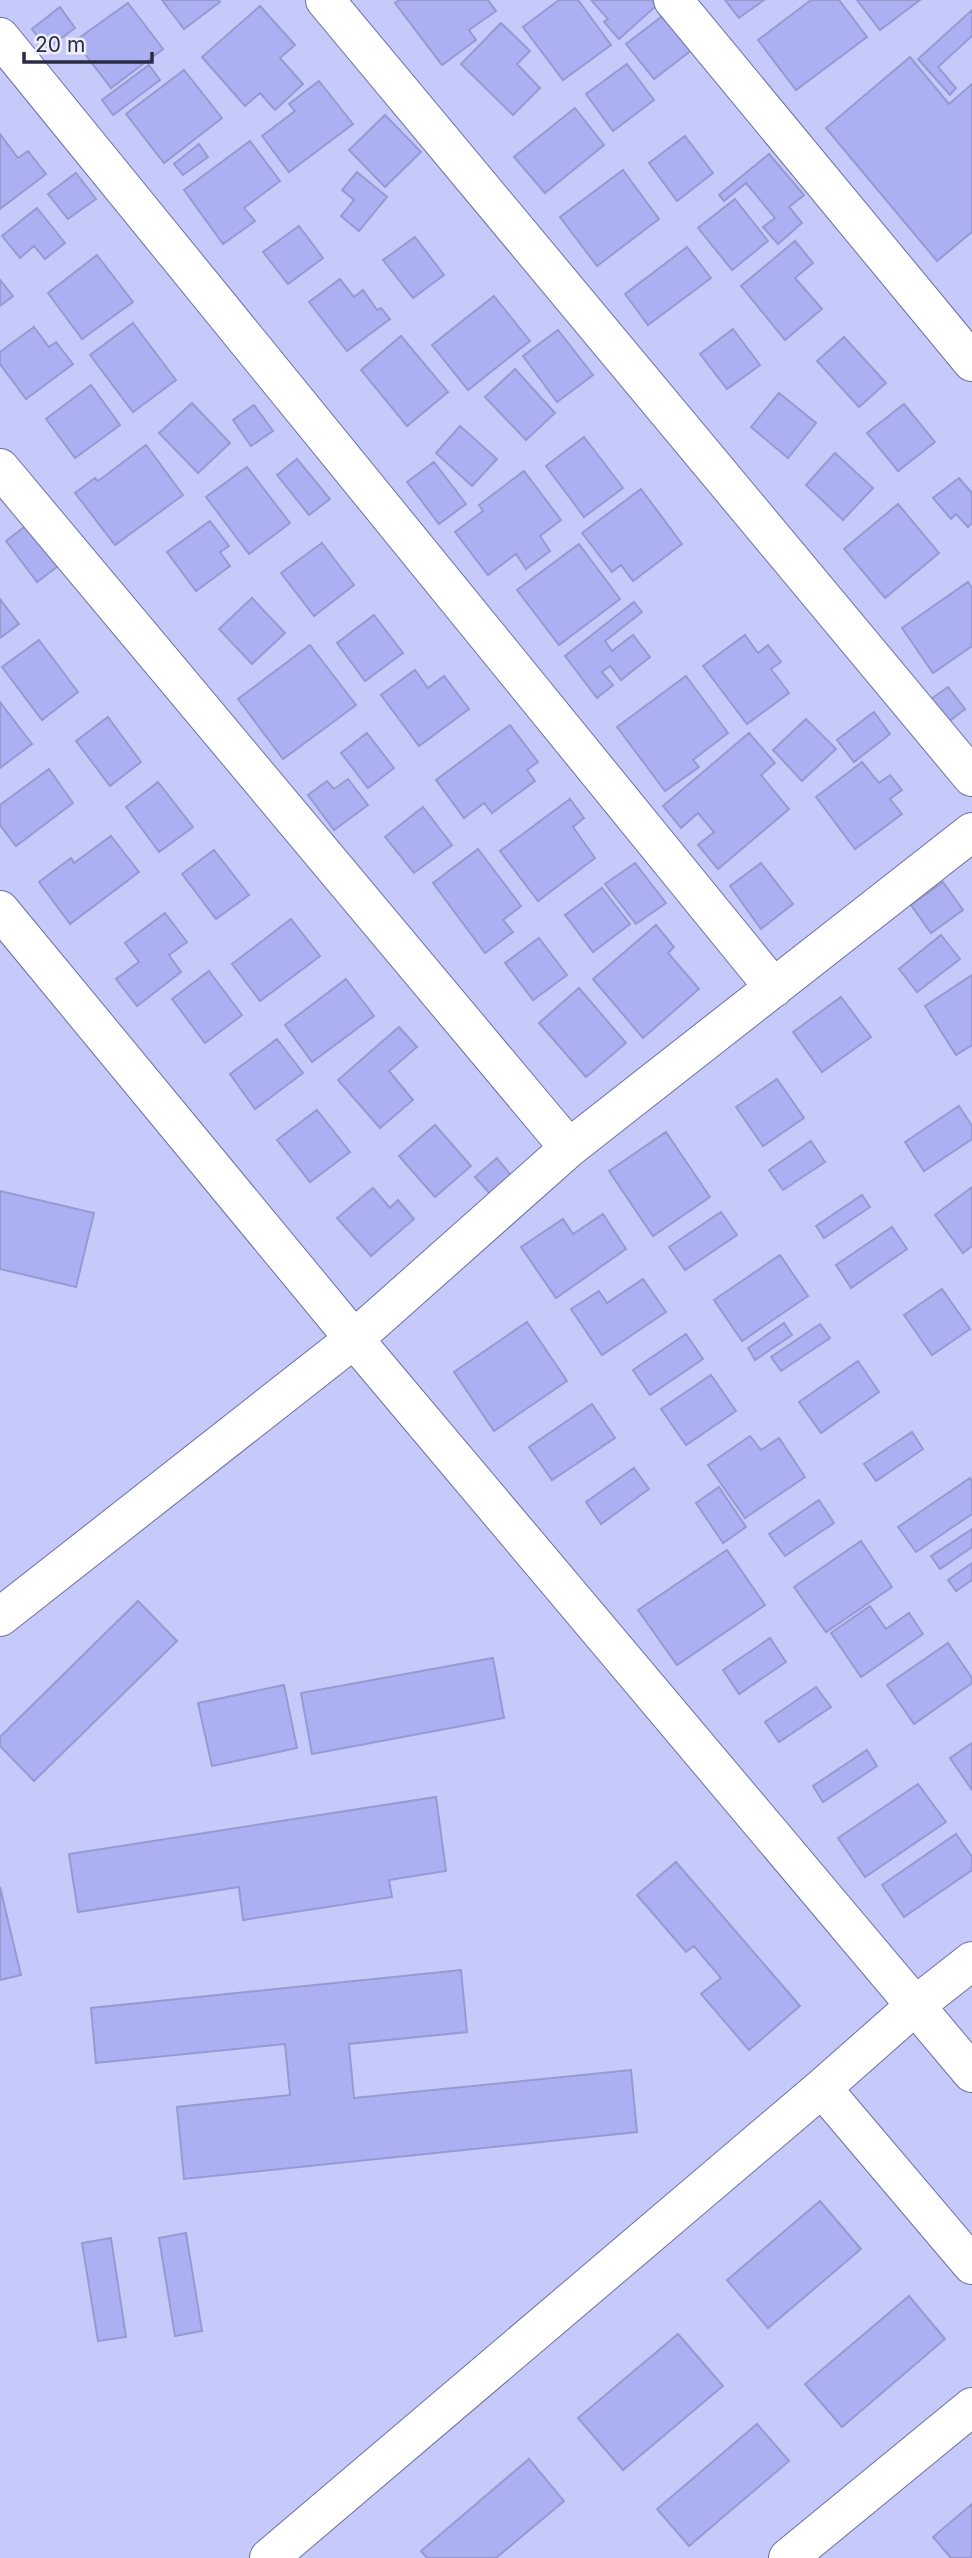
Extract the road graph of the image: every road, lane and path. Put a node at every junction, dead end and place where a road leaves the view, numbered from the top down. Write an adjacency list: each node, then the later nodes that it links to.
1 (325, 0): 6 (street)
2 (673, 0): 4 (street)
3 (0, 37): 9 (street)
4 (972, 362)
5 (0, 468): 10 (street)
6 (972, 777)
7 (972, 832): 9 (street)
8 (0, 909): 11 (street)
9 (774, 988): 10 (street)
10 (569, 1148): 11 (street)
11 (354, 1339): 12 (street); 14 (street)
12 (0, 1617)
13 (972, 1961): 14 (street)
14 (916, 2005): 15 (street); 16 (street)
15 (972, 2073)
16 (822, 2088): 17 (street); 19 (street)
17 (972, 2265)
18 (972, 2407): 20 (street)
19 (269, 2558)
20 (788, 2558)

